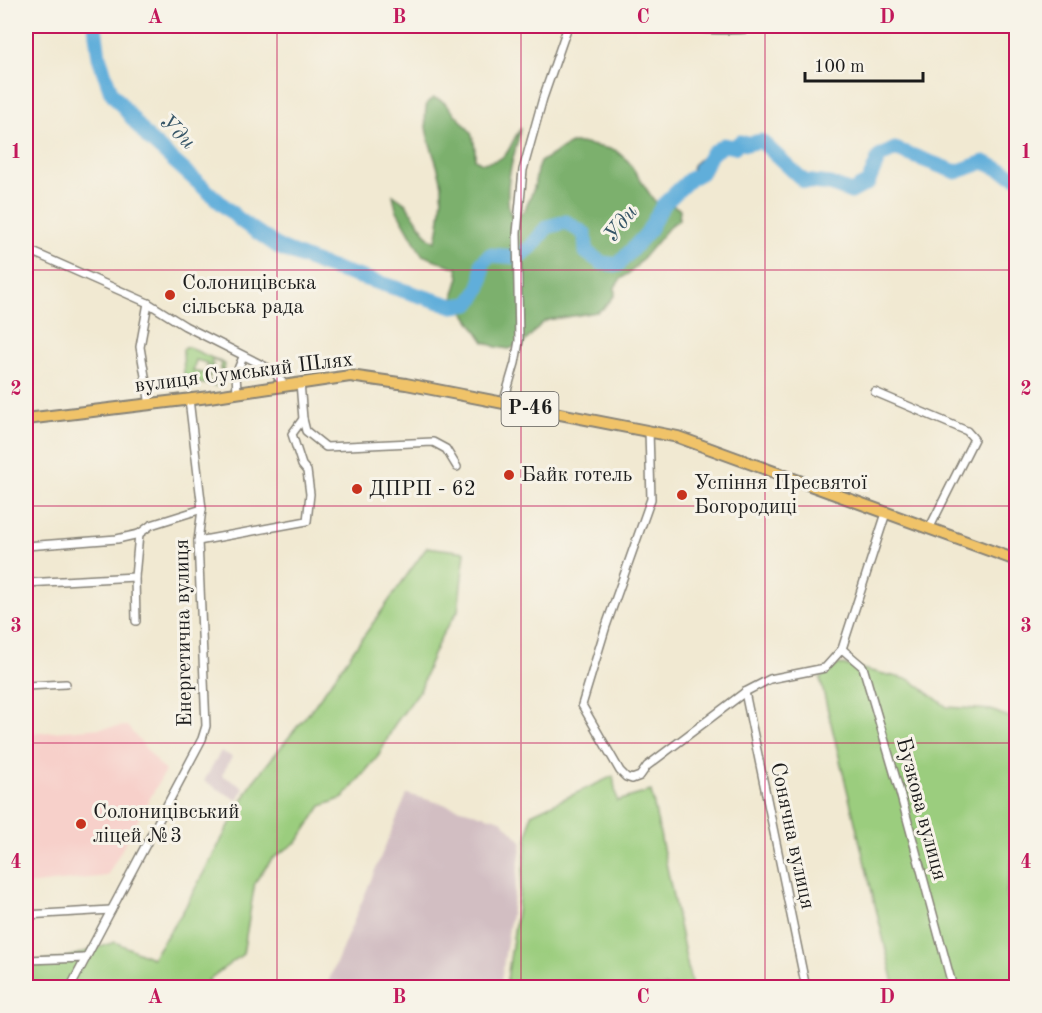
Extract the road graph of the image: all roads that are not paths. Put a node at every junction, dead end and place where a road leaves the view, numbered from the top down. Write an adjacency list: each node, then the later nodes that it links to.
1 (568, 26): 12 (street)
2 (675, 26): 3 (street)
3 (767, 26)
4 (26, 249): 5 (street)
5 (148, 303): 6 (street); 13 (street)
6 (243, 357): 8 (street); 9 (street)
7 (300, 382): 8 (main road, вулиця Сумський Шлях / Р-46); 12 (main road, вулиця Сумський Шлях / Р-46); 15 (street)
8 (284, 384): 9 (main road, вулиця Сумський Шлях / Р-46)
9 (237, 392): 11 (main road, вулиця Сумський Шлях / Р-46)
10 (875, 392): 20 (street)
11 (189, 399): 13 (main road, вулиця Сумський Шлях / Р-46); 18 (street, Енергетична вулиця)
12 (503, 404): 16 (main road, вулиця Сумський Шлях / Р-46)
13 (150, 405): 14 (main road, вулиця Сумський Шлях / Р-46)
14 (26, 419)
15 (303, 420): 17 (street); 22 (street)
16 (649, 431): 19 (main road, вулиця Сумський Шлях / Р-46); 31 (street)
17 (457, 467)
18 (202, 509): 21 (street); 22 (street, Енергетична вулиця)
19 (885, 513): 20 (main road, вулиця Сумський Шлях / Р-46); 28 (street)
20 (928, 529): 24 (main road, вулиця Сумський Шлях / Р-46)
21 (139, 534): 23 (street); 25 (street)
22 (198, 541): 32 (street, Енергетична вулиця)
23 (26, 546)
24 (1017, 560)
25 (135, 577): 26 (street); 27 (street)
26 (26, 583)
27 (136, 621)
28 (842, 649): 31 (street); 38 (street, Бузкова вулиця)
29 (66, 684): 30 (street)
30 (26, 686)
31 (745, 692): 37 (street, Сонячна вулиця)
32 (111, 910): 33 (street); 34 (street, Енергетична вулиця)
33 (26, 915)
34 (86, 958): 35 (street); 36 (street, Енергетична вулиця)
35 (26, 960)
36 (70, 987)
37 (806, 987)
38 (953, 987)

